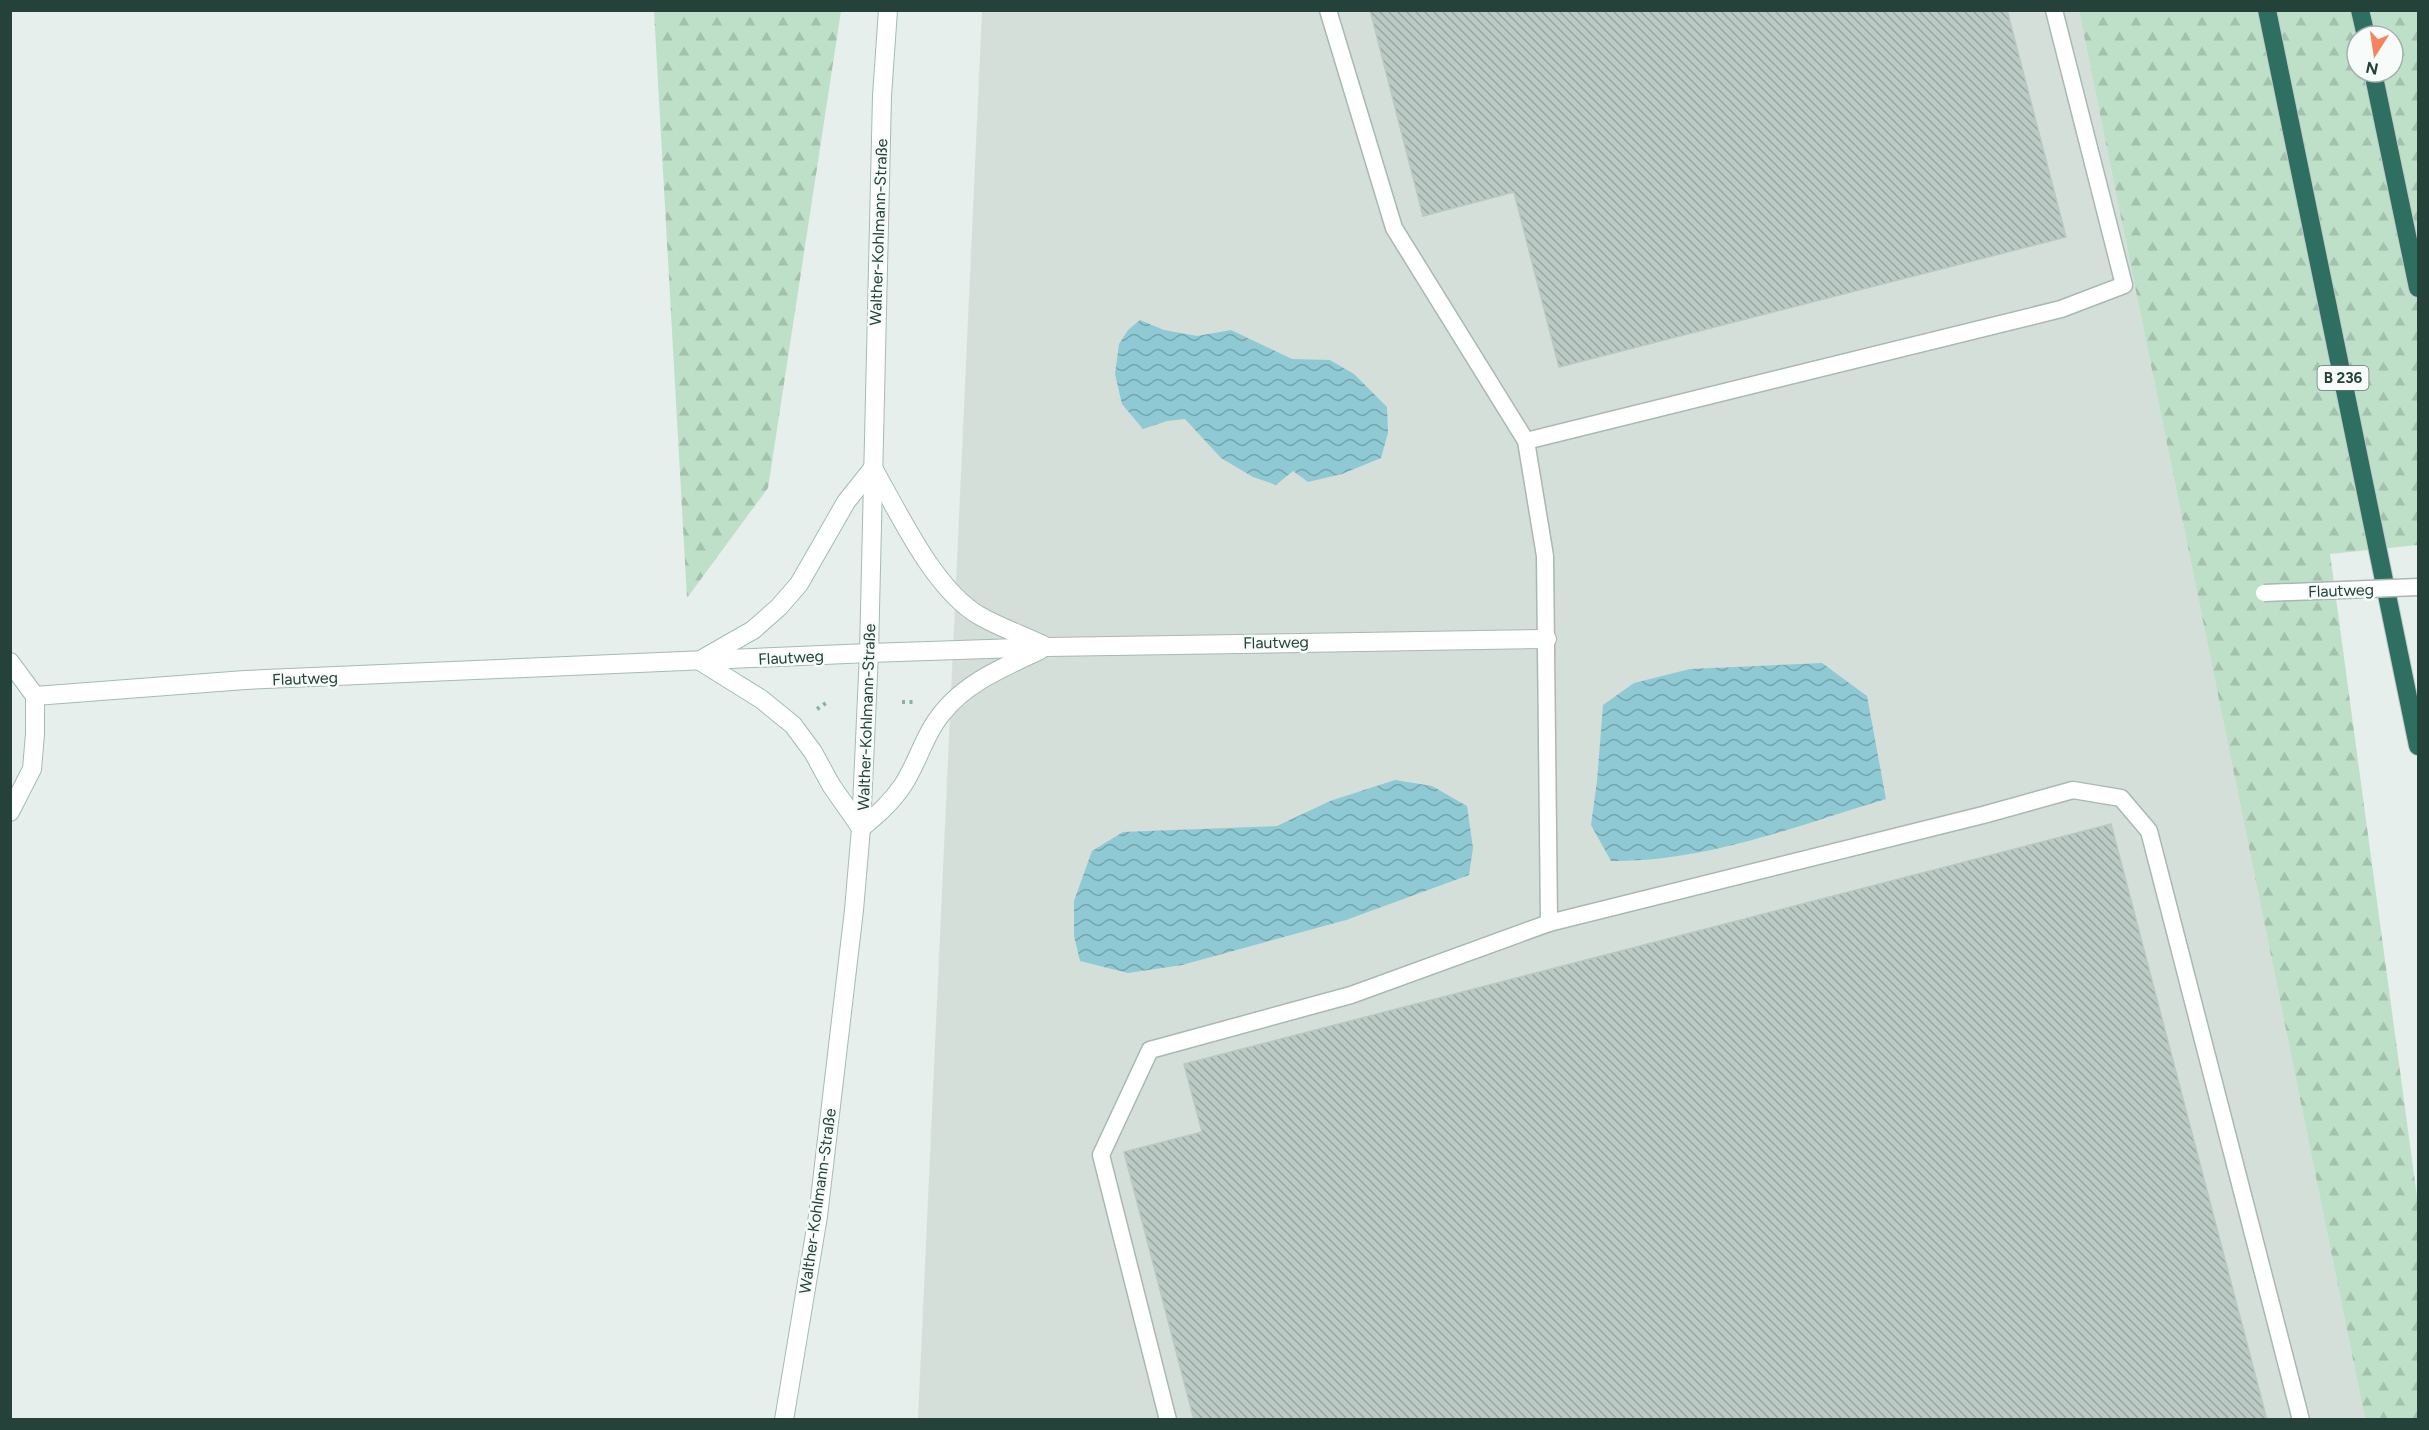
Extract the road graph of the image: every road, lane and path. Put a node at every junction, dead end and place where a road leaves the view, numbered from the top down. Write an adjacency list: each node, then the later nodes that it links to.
1 (888, 10): 8 (main road, Walther-Kohlmann-Straße)
2 (1328, 10): 7 (lane)
3 (2054, 10): 7 (lane)
4 (2267, 10): 17 (highway, B 236)
5 (2376, 84): 6 (highway)
6 (2418, 288)
7 (1527, 441): 11 (lane)
8 (873, 468): 12 (main road); 13 (main road, Walther-Kohlmann-Straße); 14 (main road)
9 (2418, 587): 10 (lane, Flautweg, bridge)
10 (2264, 593)
11 (1547, 639): 12 (main road, Flautweg); 20 (lane)
12 (1047, 647): 13 (main road, Flautweg); 19 (main road)
13 (869, 653): 14 (main road, Flautweg); 19 (main road, Walther-Kohlmann-Straße)
14 (700, 661): 16 (main road, Flautweg); 19 (main road)
15 (10, 662): 16 (main road)
16 (35, 696): 18 (main road)
17 (2418, 746)
18 (10, 812)
19 (861, 828): 21 (main road, Walther-Kohlmann-Straße)
20 (1549, 923): 22 (lane); 23 (lane)
21 (784, 1419)
22 (1168, 1419)
23 (2301, 1419)

